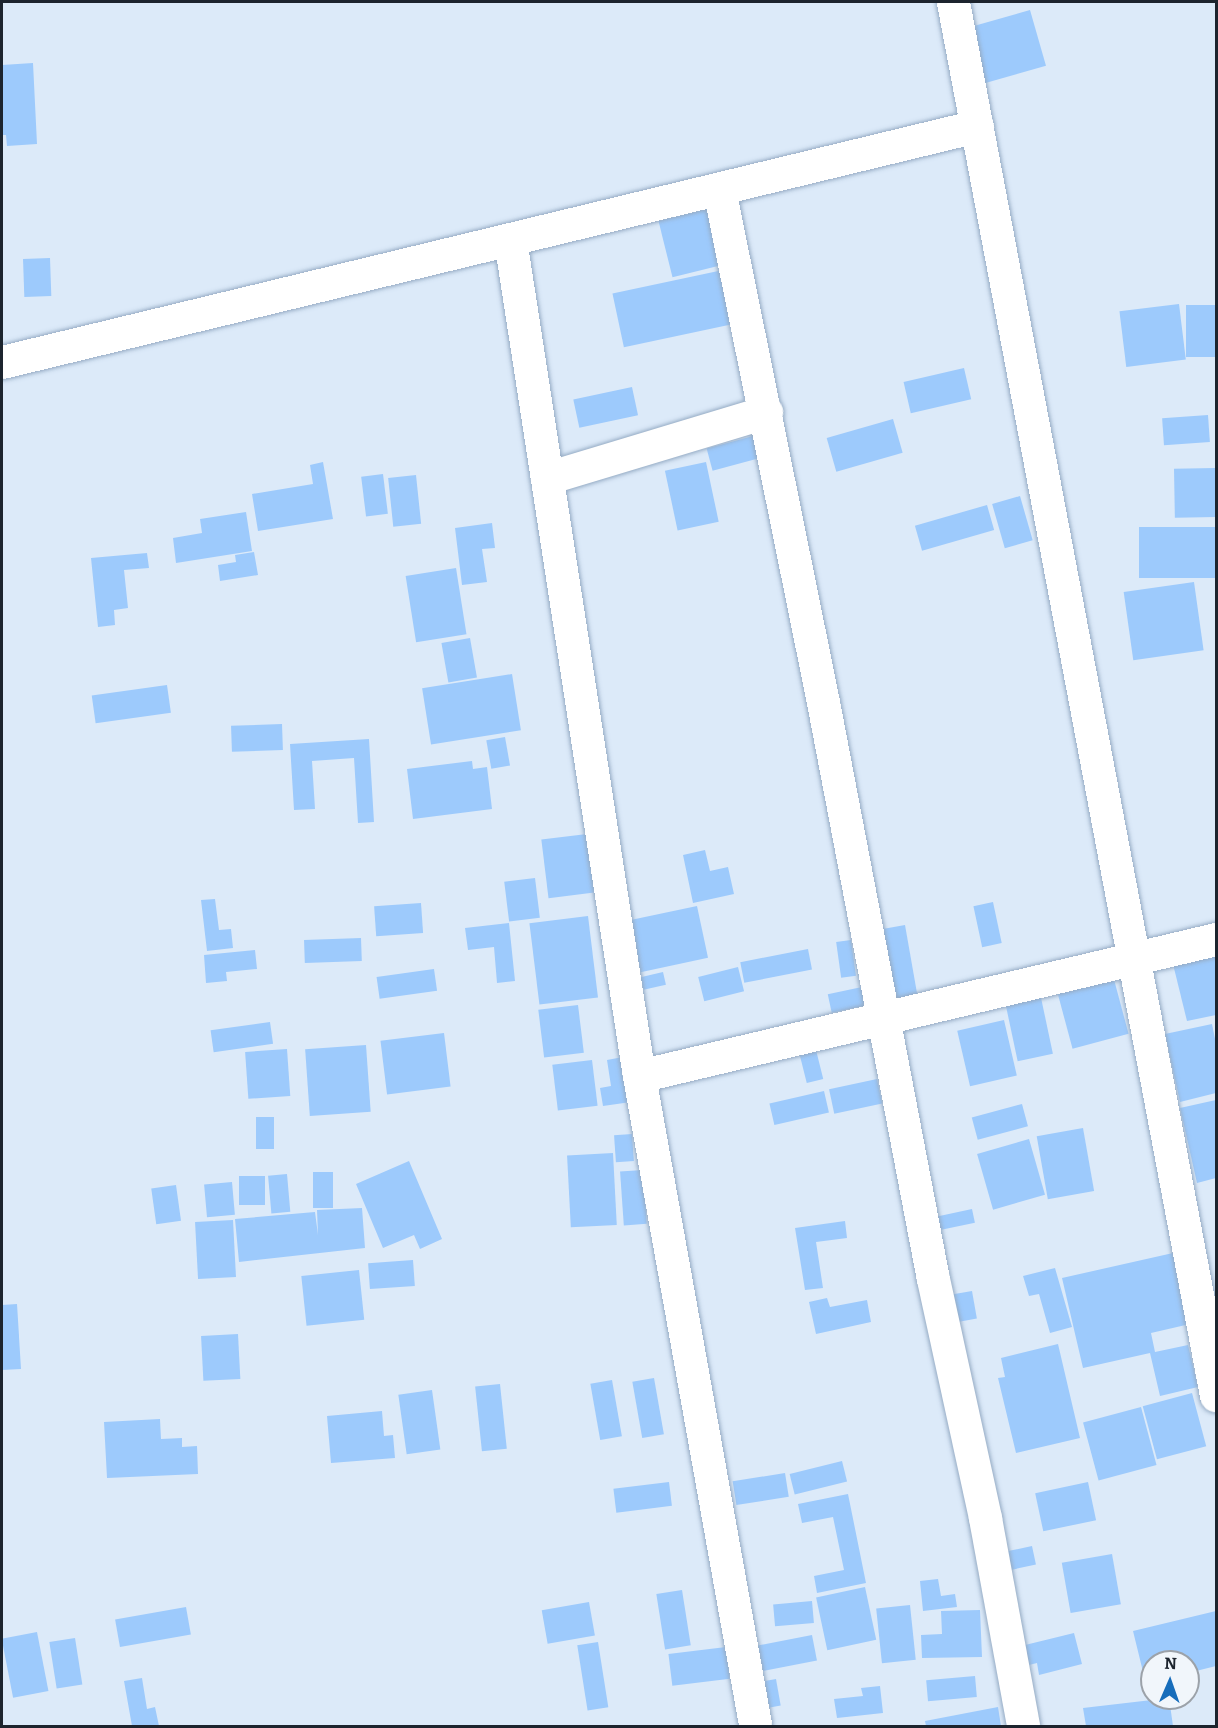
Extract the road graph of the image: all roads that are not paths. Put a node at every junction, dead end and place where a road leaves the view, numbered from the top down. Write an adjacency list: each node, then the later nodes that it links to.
1 (953, 2): 2 (street)
2 (976, 126): 3 (street); 9 (street)
3 (719, 189): 4 (street); 6 (street)
4 (510, 239): 5 (street); 7 (street)
5 (2, 362)
6 (766, 412): 7 (street); 10 (street)
7 (547, 478): 11 (street)
8 (1216, 939): 9 (street)
9 (1134, 957): 10 (street); 12 (street)
10 (882, 1017): 11 (street); 14 (street)
11 (639, 1076): 13 (street)
12 (1216, 1395)
13 (755, 1724)
14 (1023, 1726)

